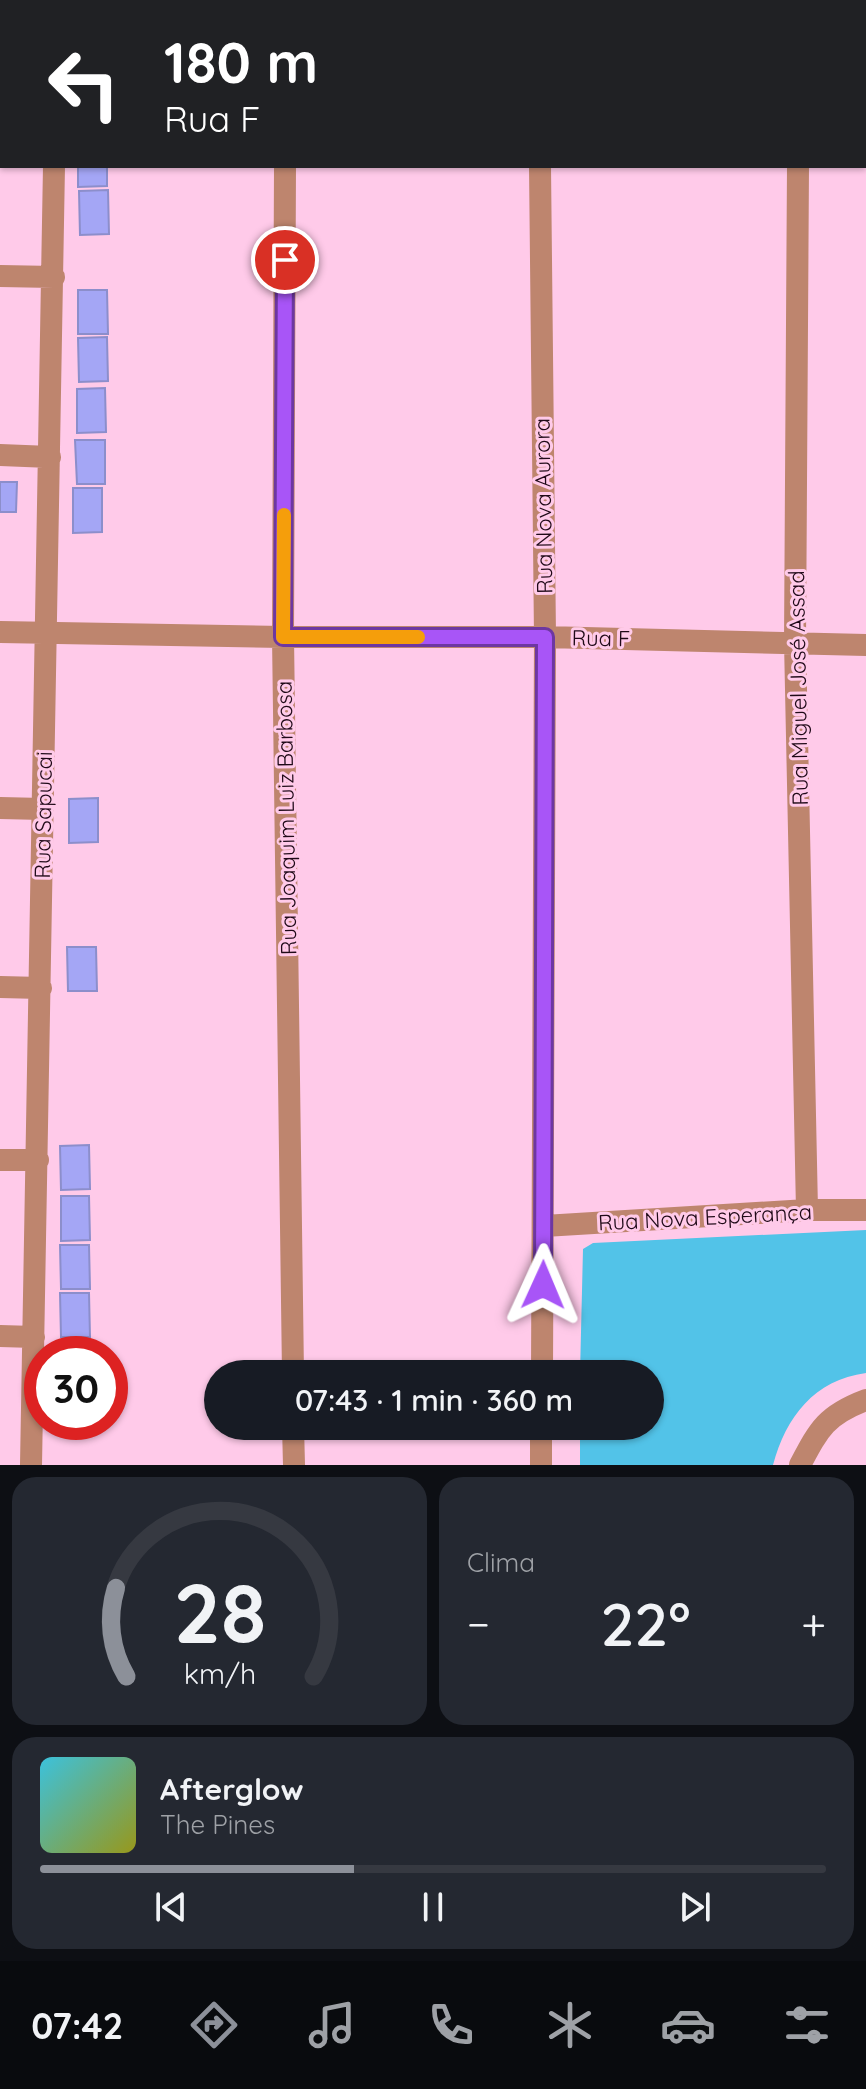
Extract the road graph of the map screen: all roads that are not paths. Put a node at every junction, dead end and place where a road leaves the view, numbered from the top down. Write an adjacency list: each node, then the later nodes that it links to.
1 (54, 168): 6 (street, Rua Sapucai)
2 (285, 168): 11 (street, Rua Joaquim Luiz Barbosa)
3 (540, 168): 12 (street, Rua Nova Aurora)
4 (798, 168): 13 (street, Rua Miguel José Assad)
5 (0, 276): 6 (street)
6 (54, 277): 8 (street, Rua Sapucai)
7 (0, 455): 8 (street)
8 (50, 457): 10 (street, Rua Sapucai)
9 (0, 632): 10 (street, Rua F)
10 (46, 632): 11 (street, Rua F); 16 (street, Rua Sapucai)
11 (283, 637): 12 (street, Rua F); 27 (street, Rua Joaquim Luiz Barbosa)
12 (545, 637): 13 (street, Rua F); 23 (street, Rua Nova Aurora)
13 (795, 642): 14 (street, Rua F); 21 (street, Rua Miguel José Assad)
14 (866, 645)
15 (0, 808): 16 (street)
16 (43, 809): 18 (street, Rua Sapucai)
17 (0, 987): 18 (street)
18 (41, 988): 20 (street, Rua Sapucai)
19 (0, 1160): 20 (street)
20 (38, 1160): 25 (street, Rua Sapucai)
21 (807, 1210): 22 (street, Rua Nova Esperança); 23 (street, Rua Nova Esperança)
22 (866, 1210)
23 (544, 1226): 28 (street, Rua Nova Aurora)
24 (0, 1336): 26 (street)
25 (34, 1336)
26 (24, 1337)
27 (293, 1360)
28 (542, 1360)
29 (866, 1400): 36 (street)
30 (32, 1440): 33 (street, Rua Sapucai)
31 (293, 1440): 34 (street)
32 (541, 1440): 35 (street)
33 (31, 1465)
34 (294, 1465)
35 (541, 1465)
36 (800, 1465)

